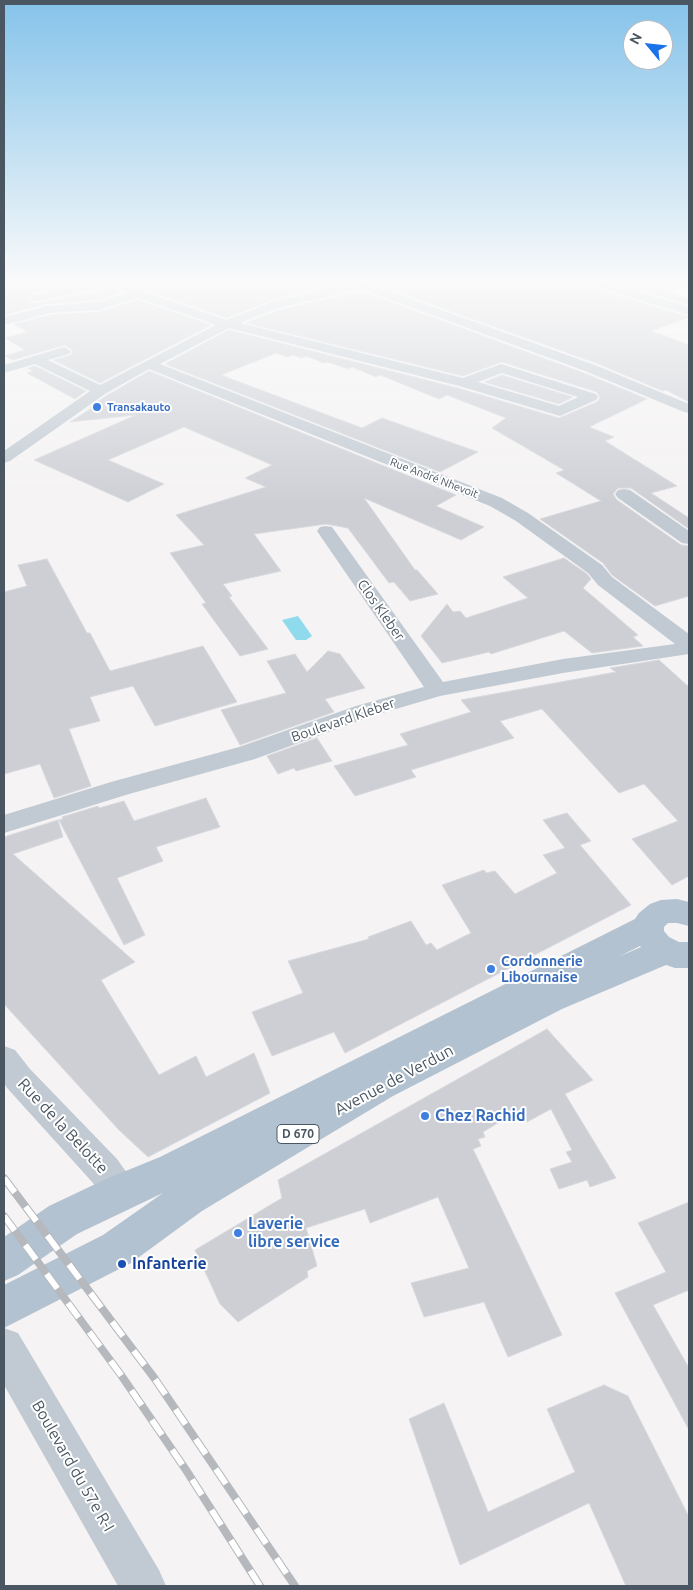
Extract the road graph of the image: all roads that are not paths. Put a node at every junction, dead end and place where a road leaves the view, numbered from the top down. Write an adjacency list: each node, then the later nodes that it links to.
1 (49, 355): 5 (street)
2 (165, 355): 6 (street)
3 (352, 355): 8 (street)
4 (555, 355): 10 (street)
5 (36, 359): 7 (street); 9 (street)
6 (148, 364): 9 (street); 15 (street, Rue André Nhevoit)
7 (4, 369)
8 (464, 383): 8 (street)
9 (100, 391): 11 (street)
10 (689, 409)
11 (4, 458)
12 (624, 494): 14 (street)
13 (326, 531): 16 (street, Clos Kleber)
14 (689, 539)
15 (689, 646): 16 (street, Boulevard Kleber)
16 (437, 690): 17 (street, Boulevard Kleber)
17 (4, 824)
18 (689, 914): 19 (main road)
19 (668, 945): 21 (main road, Avenue de Verdun / D 670); 23 (main road, Avenue de Verdun / D 670)
20 (4, 1060): 21 (street, Rue de la Belotte)
21 (120, 1192): 22 (main road, Avenue de Verdun / D 670)
22 (4, 1260)
23 (4, 1307)
24 (4, 1347): 25 (street, Boulevard du 57e R-I)
25 (143, 1586)

